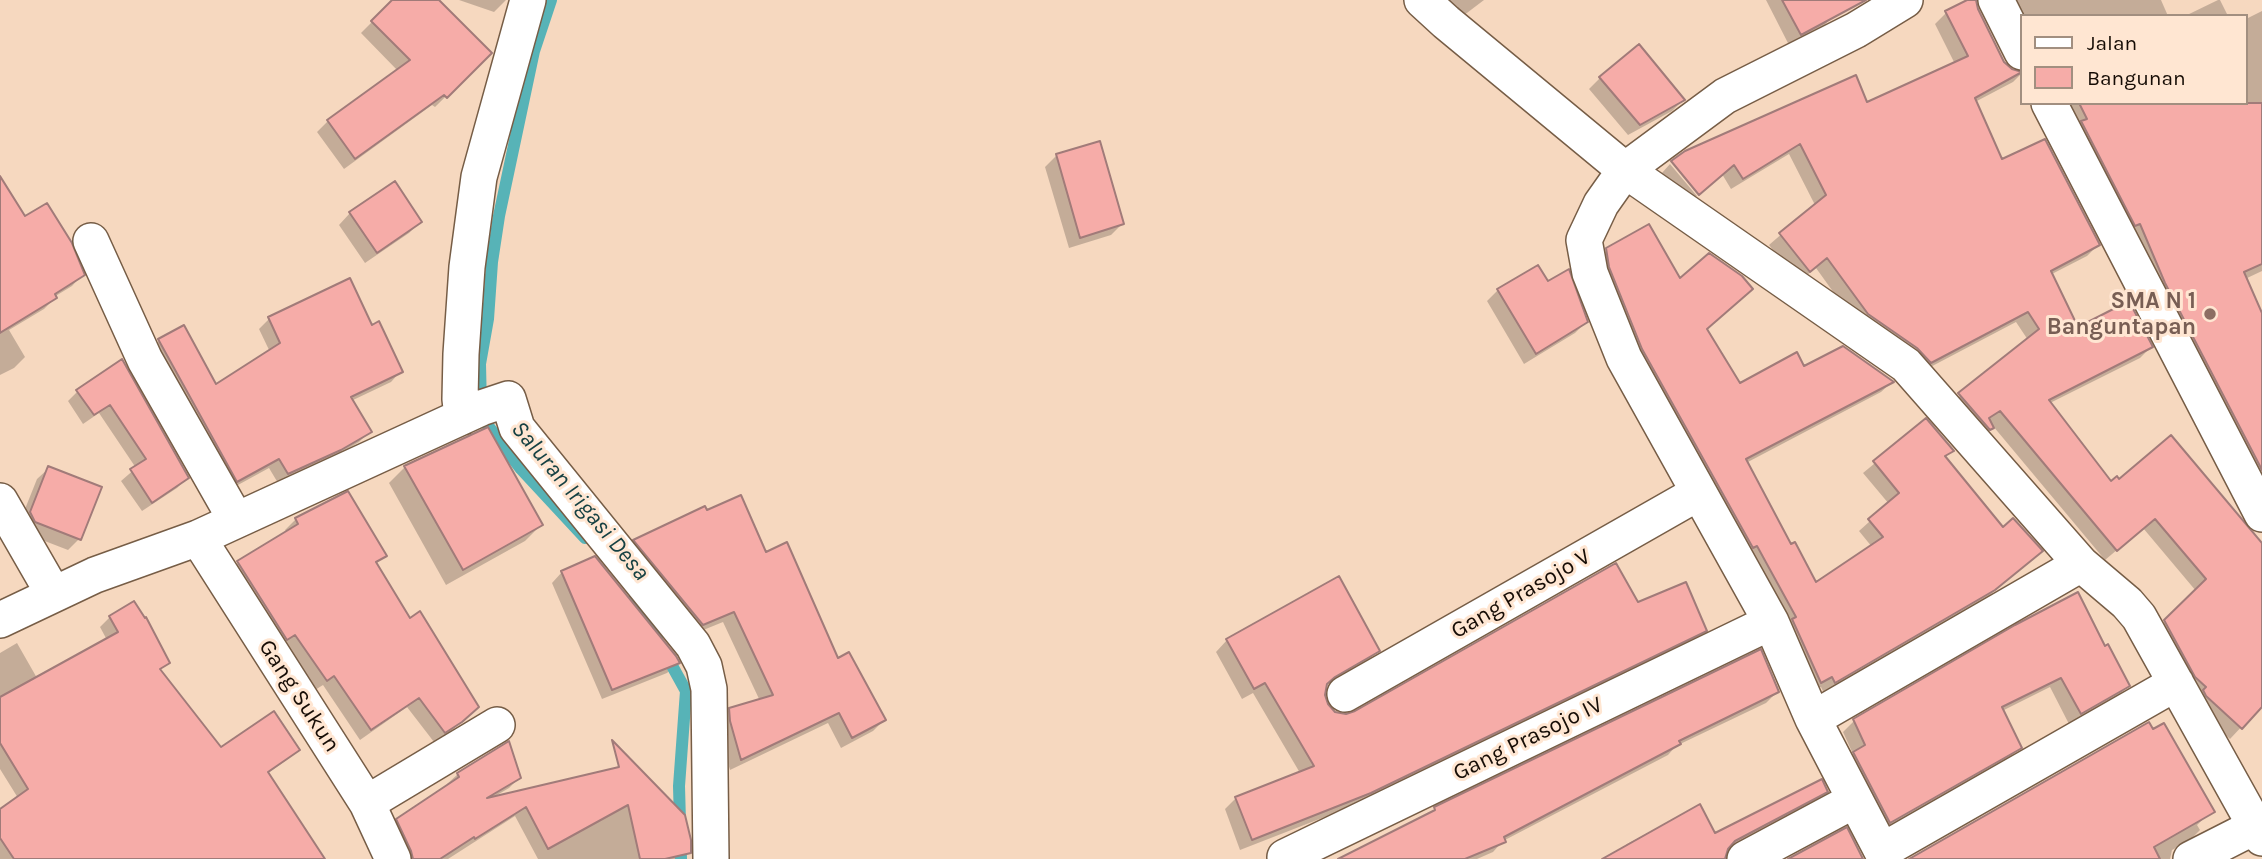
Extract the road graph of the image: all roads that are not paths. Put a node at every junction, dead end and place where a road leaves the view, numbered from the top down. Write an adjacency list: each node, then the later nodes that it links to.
1 (528, 0): 9 (street)
2 (1422, 0): 7 (street)
3 (1905, 0): 7 (street)
4 (1996, 0): 5 (street)
5 (2021, 50)
6 (2050, 105): 12 (street)
7 (1625, 170): 10 (street); 15 (street)
8 (91, 242): 13 (street)
9 (475, 411): 13 (street); 29 (street)
10 (1698, 493): 18 (street); 20 (street, Gang Prasojo V)
11 (0, 500): 16 (street)
12 (2262, 514)
13 (236, 520): 14 (street)
14 (198, 538): 16 (street); 24 (street, Gang Sukun)
15 (2081, 564): 19 (street); 21 (street)
16 (53, 593): 17 (street)
17 (0, 620)
18 (1771, 622): 21 (street); 27 (street, Gang Prasojo IV)
19 (2176, 683): 25 (street); 26 (street)
20 (1345, 694)
21 (1813, 719): 23 (street)
22 (497, 724): 24 (street)
23 (1855, 800): 26 (street); 30 (street)
24 (367, 803): 28 (street, Gang Sukun)
25 (2259, 832): 31 (street)
26 (1884, 855)
27 (1285, 857)
28 (393, 859)
29 (711, 859)
30 (1745, 859)
31 (2191, 859)

